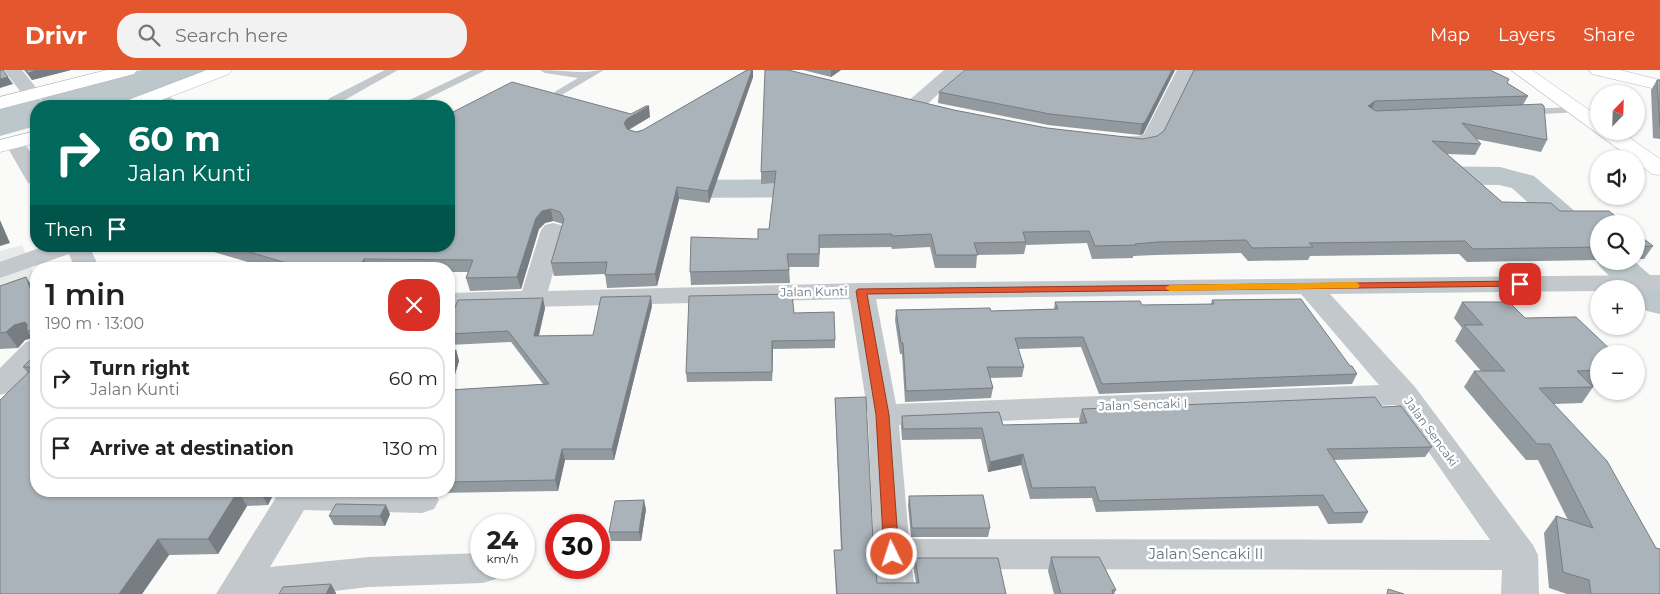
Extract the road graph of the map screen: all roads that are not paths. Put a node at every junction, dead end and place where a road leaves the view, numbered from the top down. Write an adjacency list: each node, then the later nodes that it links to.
1 (14, 70): 17 (street)
2 (128, 70): 17 (main road)
3 (223, 70): 18 (main road)
4 (393, 70): 19 (lane)
5 (481, 70): 20 (lane)
6 (545, 70): 14 (lane)
7 (599, 70): 14 (lane)
8 (955, 70): 23 (street)
9 (1186, 70): 27 (street)
10 (1520, 70): 22 (main road)
11 (1598, 70): 15 (main road)
12 (1655, 70): 13 (main road)
13 (1660, 71)
14 (588, 76): 16 (lane)
15 (1660, 85)
16 (560, 93)
17 (33, 95): 21 (main road)
18 (150, 100)
19 (334, 100)
20 (416, 100)
21 (0, 103)
22 (1576, 110): 24 (lane); 25 (main road)
23 (939, 111)
24 (1508, 112)
25 (1590, 120)
26 (30, 139): 29 (main road)
27 (1103, 139)
28 (1619, 140): 30 (main road)
29 (8, 145): 31 (street)
30 (1660, 169)
31 (30, 171)
32 (553, 230): 38 (street)
33 (52, 252): 34 (street)
34 (0, 270)
35 (1658, 283): 36 (street, Jalan Kunti)
36 (1308, 286): 37 (street, Jalan Kunti); 42 (street, Jalan Sencaki)
37 (862, 291): 38 (street, Jalan Kunti); 43 (street)
38 (533, 299): 39 (street, Jalan Kunti)
39 (455, 301)
40 (30, 354): 41 (street)
41 (0, 385)
42 (1404, 394): 43 (street, Jalan Sencaki I); 48 (street, Jalan Sencaki)
43 (883, 415): 47 (street)
44 (294, 497): 50 (street)
45 (359, 497): 46 (street)
46 (422, 500)
47 (892, 554): 48 (street, Jalan Sencaki II); 51 (street)
48 (1520, 554): 52 (street)
49 (470, 568): 50 (street)
50 (237, 590)
51 (897, 594)
52 (1520, 594)

